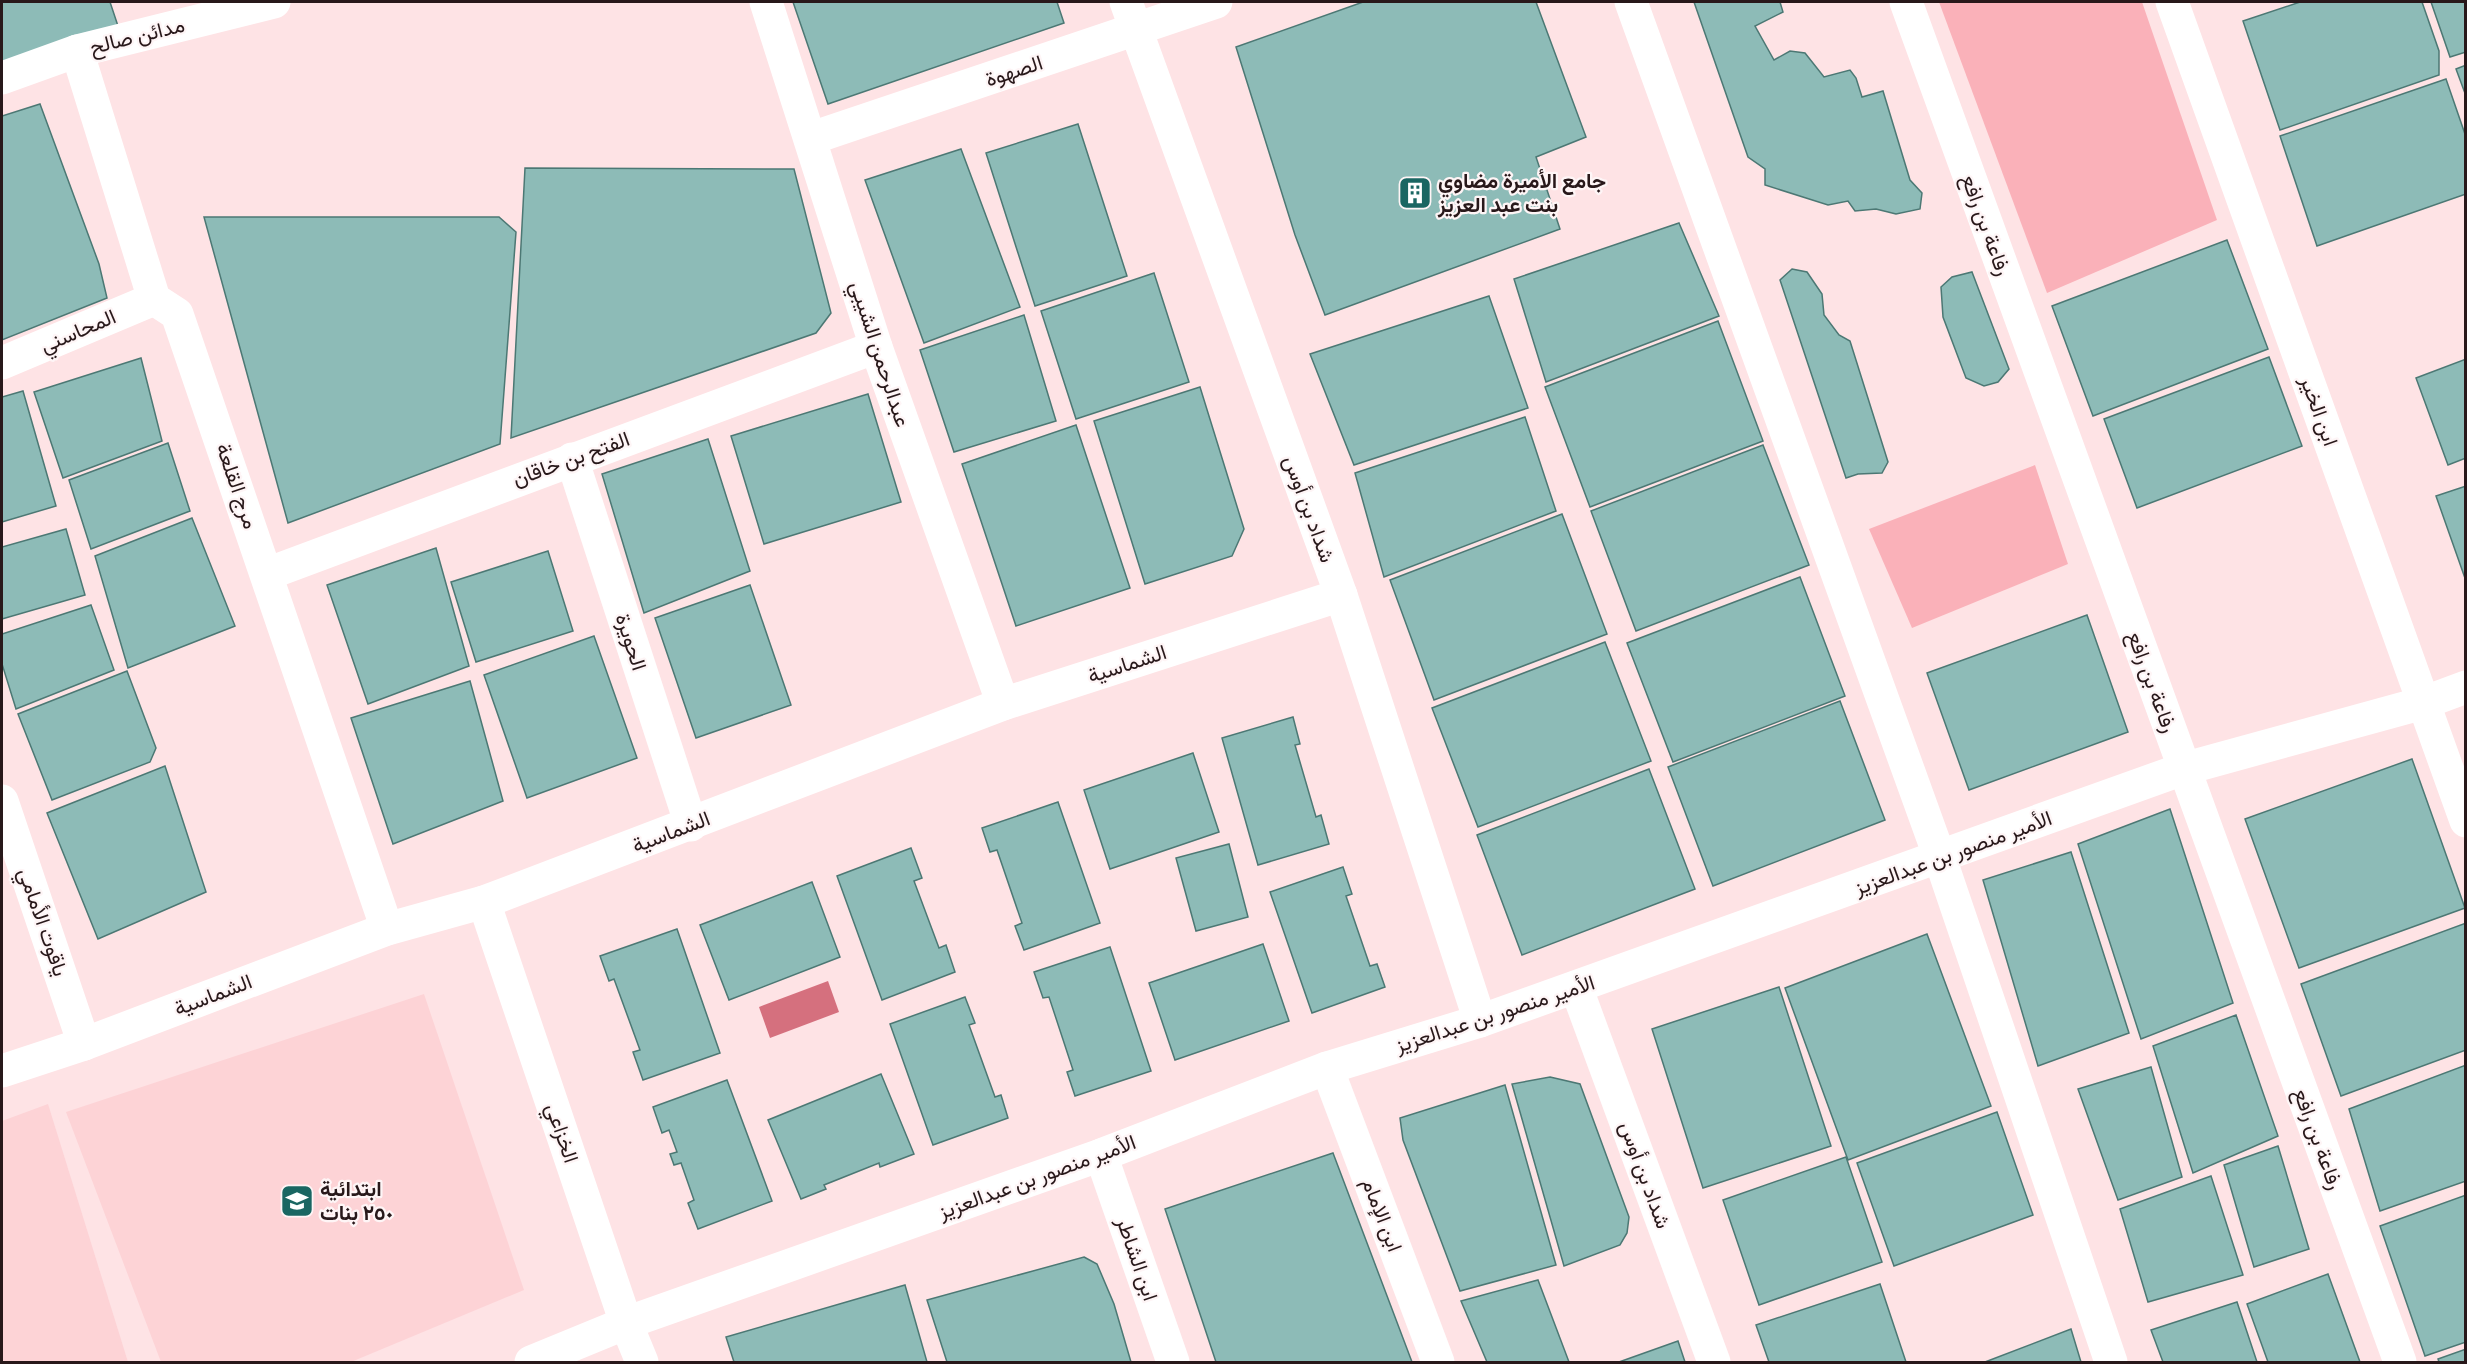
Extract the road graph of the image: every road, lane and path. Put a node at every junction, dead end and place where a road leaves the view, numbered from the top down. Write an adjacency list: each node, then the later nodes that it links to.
1 (274, 2): 8 (street, مدائن صالح)
2 (766, 2): 10 (street, عبدالرحمن الشيبي)
3 (1216, 2): 7 (street, الصهوة)
4 (1631, 2): 24 (street)
5 (1906, 2): 20 (street, رفاعة بن رافع)
6 (2172, 2): 18 (street, ابن الخير)
7 (1131, 16): 10 (street, الصهوة); 16 (street, شداد بن أوس)
8 (77, 51): 9 (street, مدائن صالح); 11 (street)
9 (2, 78)
10 (812, 138): 12 (street, عبدالرحمن الشيبي)
11 (154, 299): 13 (street, المحاسني); 15 (street, مرج القلعة)
12 (876, 347): 14 (street, الفتح بن خاقان); 19 (street, عبدالرحمن الشيبي)
13 (2, 363)
14 (572, 459): 15 (street, الفتح بن خاقان); 23 (street, الحويرة)
15 (267, 574): 26 (street, مرج القلعة)
16 (1341, 595): 19 (street, الشماسية); 28 (street, شداد بن أوس)
17 (2466, 687): 18 (street, الأمير منصور بن عبدالعزيز)
18 (2423, 703): 20 (street, الأمير منصور بن عبدالعزيز); 22 (street, ابن الخير)
19 (1003, 704): 23 (street, الشماسية)
20 (2183, 769): 24 (street, الأمير منصور بن عبدالعزيز); 40 (street, رفاعة بن رافع)
21 (2, 801): 29 (street, ياقوت الأمامي)
22 (2466, 821)
23 (691, 825): 25 (street, الشماسية)
24 (1940, 858): 27 (street, الأمير منصور بن عبدالعزيز); 39 (street)
25 (484, 902): 26 (street, الشماسية); 33 (street, الخزاعي)
26 (387, 929): 29 (street, الشماسية)
27 (1575, 987): 28 (street, الأمير منصور بن عبدالعزيز); 38 (street, شداد بن أوس)
28 (1480, 1021): 30 (street, الأمير منصور بن عبدالعزيز)
29 (84, 1044): 31 (street, الشماسية)
30 (1327, 1068): 32 (street, الأمير منصور بن عبدالعزيز); 37 (street, ابن الإمام)
31 (2, 1071)
32 (1101, 1155): 33 (street, الأمير منصور بن عبدالعزيز); 36 (street, ابن الشاطر)
33 (626, 1323): 34 (street, الأمير منصور بن عبدالعزيز); 35 (street, الخزاعي)
34 (531, 1362)
35 (642, 1362)
36 (1173, 1362)
37 (1438, 1362)
38 (1714, 1362)
39 (2110, 1362)
40 (2400, 1362)

